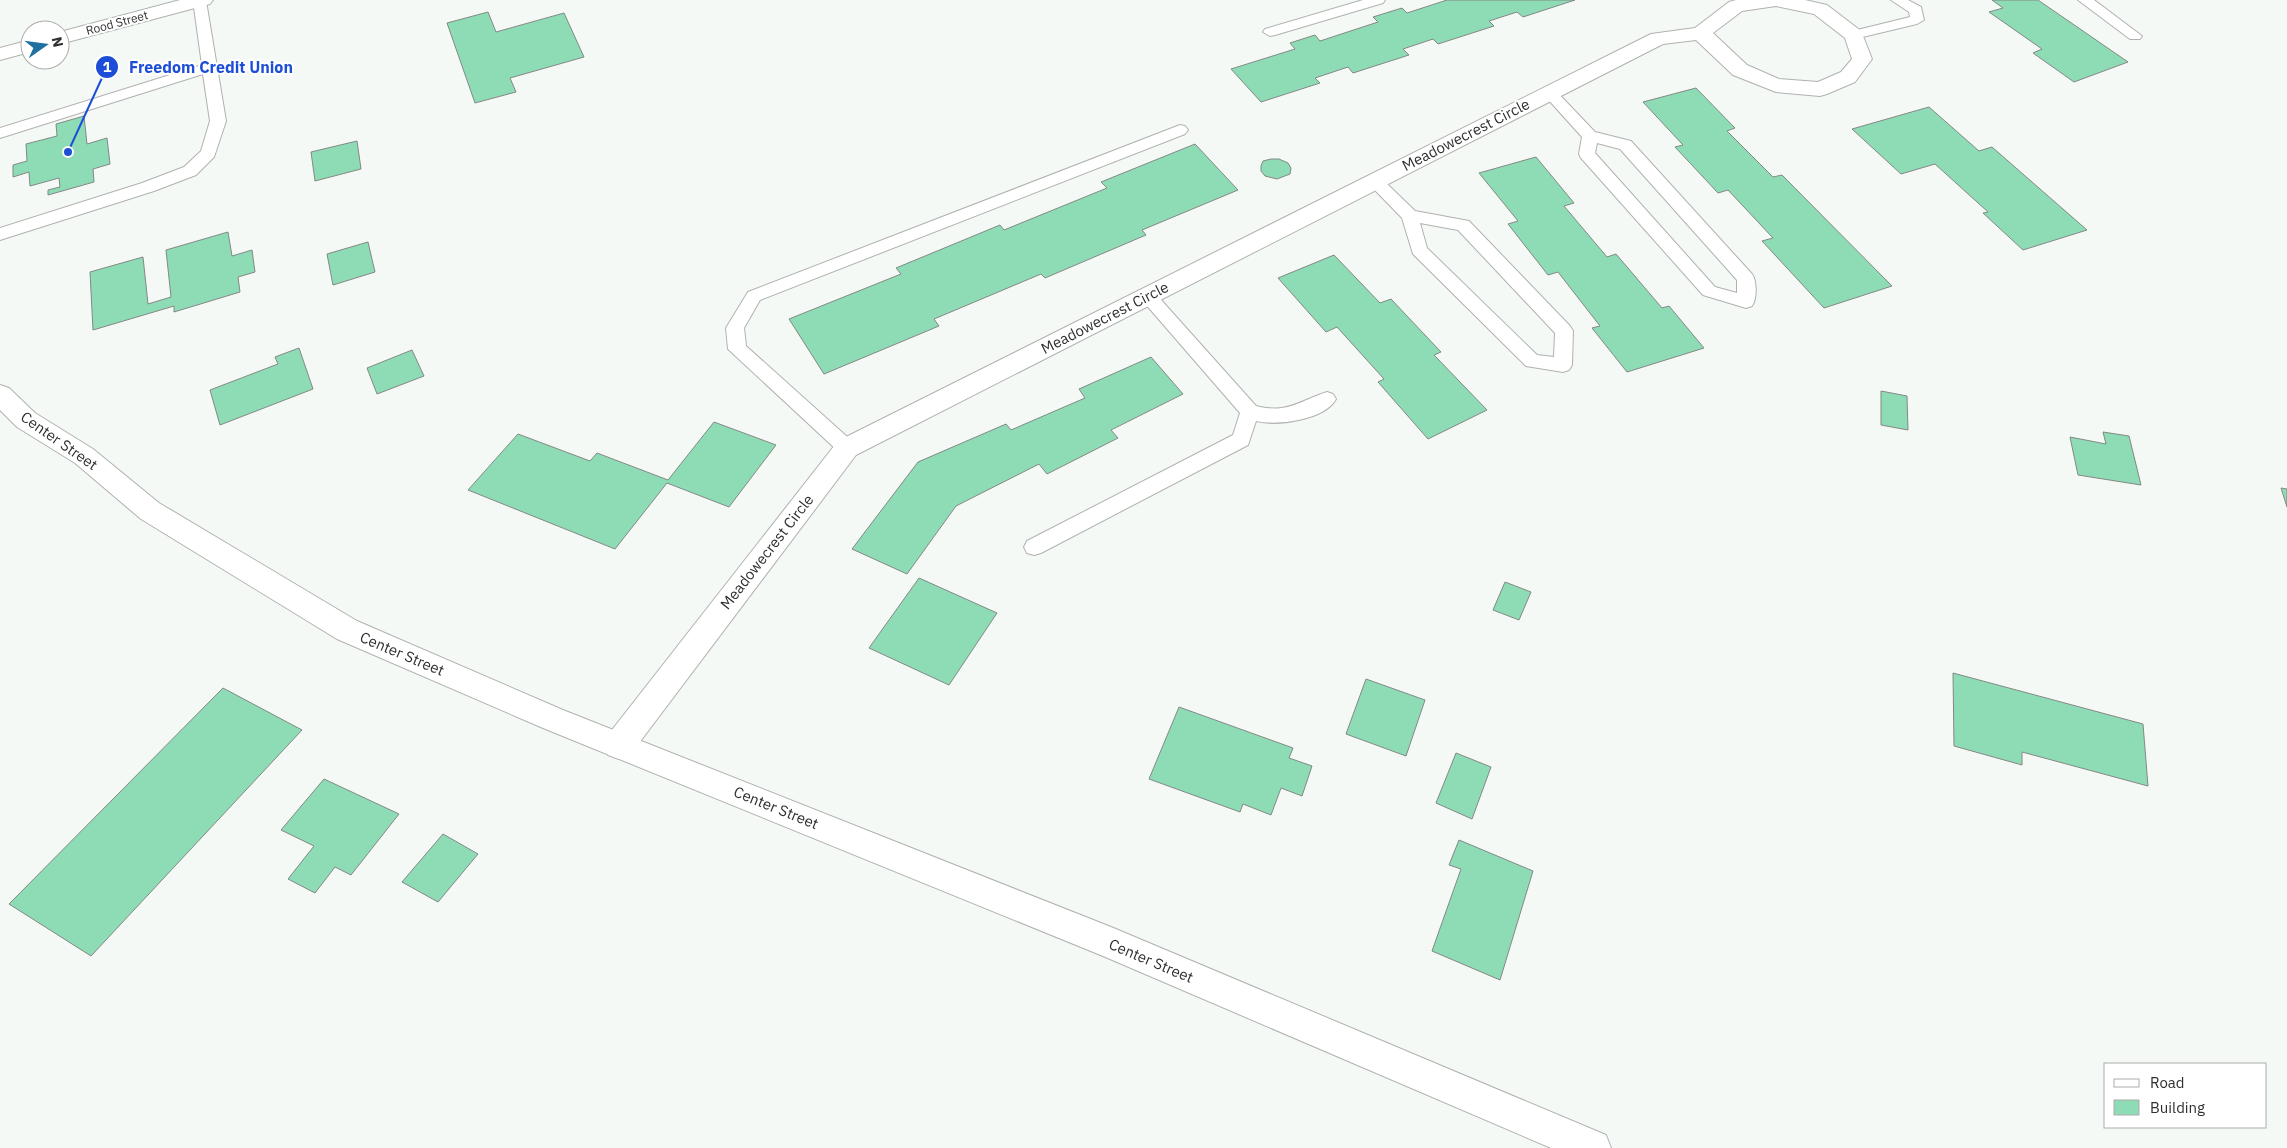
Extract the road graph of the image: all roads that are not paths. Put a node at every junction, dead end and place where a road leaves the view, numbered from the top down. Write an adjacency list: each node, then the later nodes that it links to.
1 (201, 0): 9 (street, Rood Street); 14 (lane)
2 (1378, 0): 7 (lane)
3 (1776, 0): 6 (street); 10 (street)
4 (1898, 0): 10 (lane)
5 (2085, 0): 11 (lane)
6 (1732, 3): 8 (street)
7 (1270, 32)
8 (1701, 33): 10 (street); 15 (street, Meadowecrest Circle)
9 (70, 35)
10 (1854, 35)
11 (2135, 36)
12 (20, 49): 13 (street)
13 (0, 54)
14 (211, 67): 17 (lane); 21 (lane)
15 (1550, 93): 18 (lane); 19 (street, Meadowecrest Circle)
16 (1180, 130): 26 (lane)
17 (0, 133)
18 (1590, 136): 18 (lane)
19 (1374, 181): 20 (lane); 22 (street, Meadowecrest Circle)
20 (1410, 216): 20 (lane)
21 (0, 234)
22 (1148, 296): 25 (lane); 26 (street, Meadowecrest Circle)
23 (0, 395): 28 (street, Center Street)
24 (1327, 399): 25 (lane)
25 (1250, 412): 27 (lane)
26 (847, 448): 28 (street, Meadowecrest Circle)
27 (1034, 547)
28 (618, 745): 29 (street, Center Street)
29 (1593, 1148)

